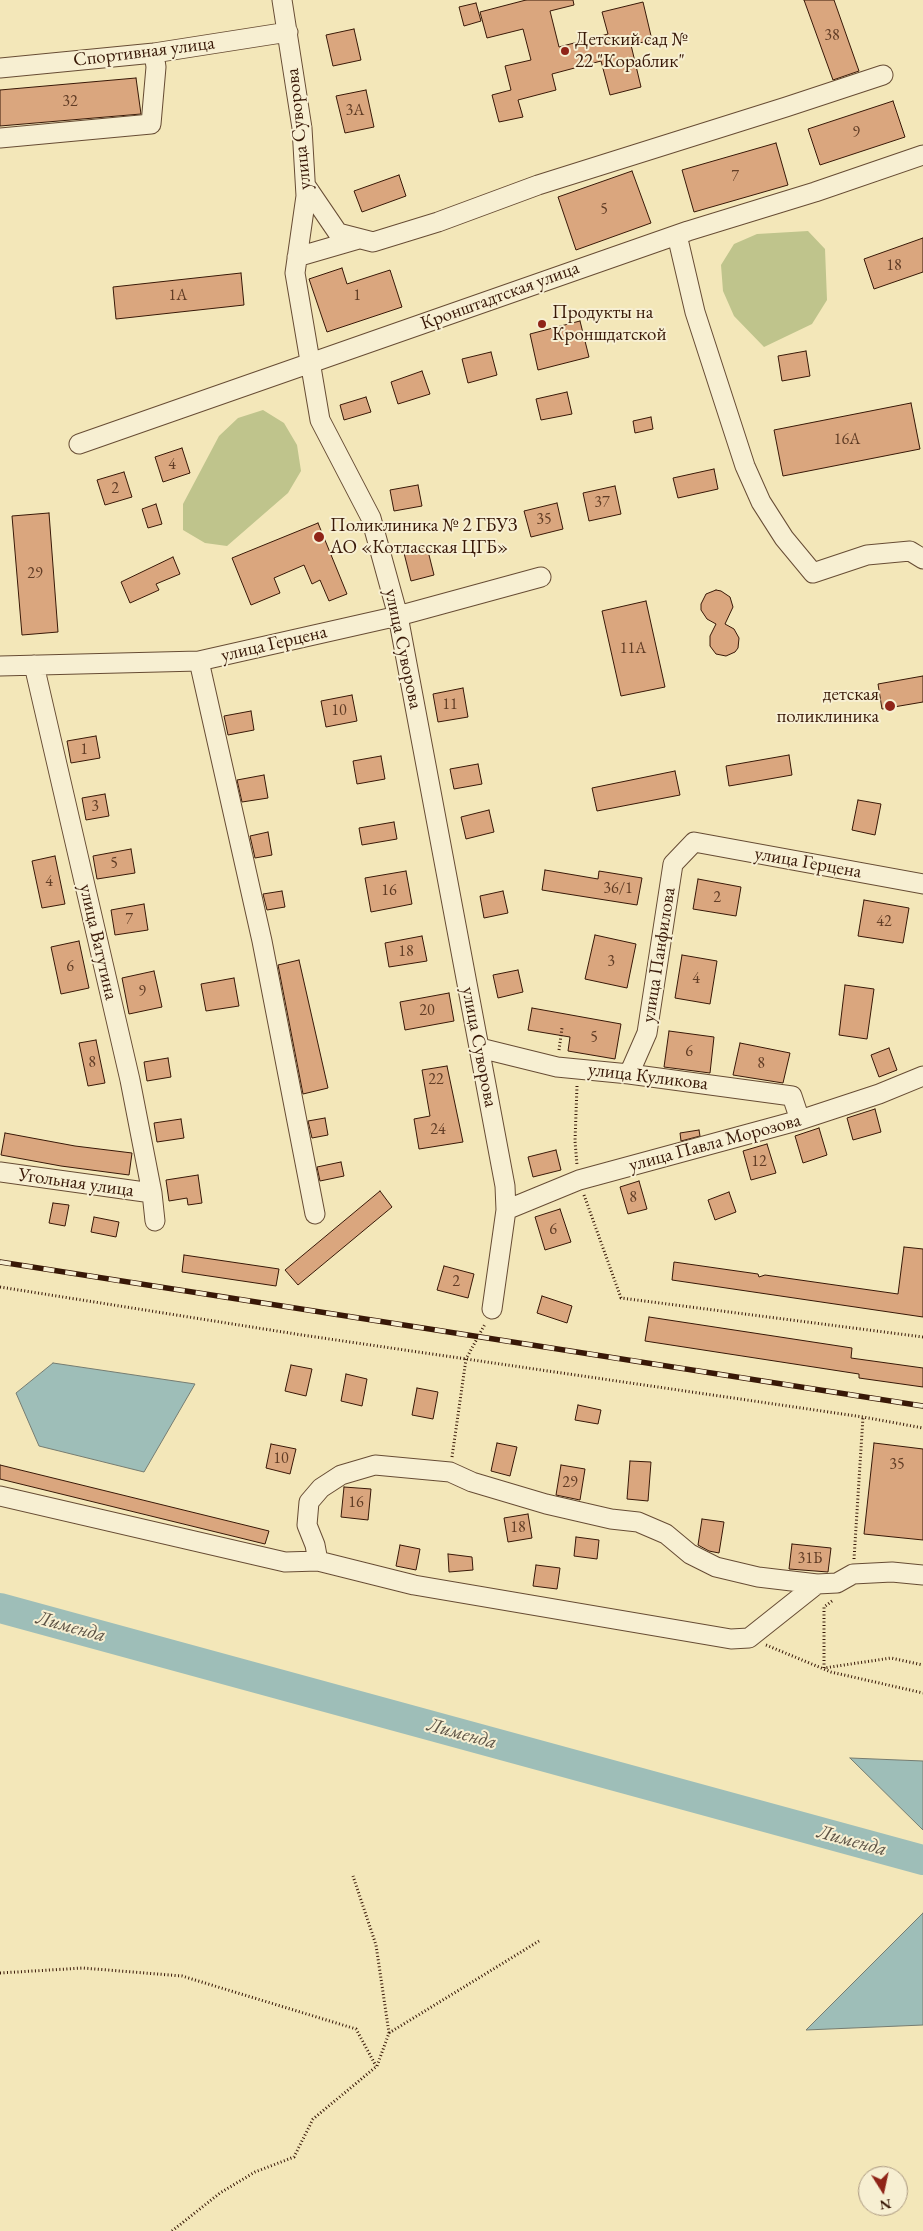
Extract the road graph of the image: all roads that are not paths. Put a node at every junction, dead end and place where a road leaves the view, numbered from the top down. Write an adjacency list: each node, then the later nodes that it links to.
1 (282, 0): 2 (street, улица Суворова)
2 (288, 32): 3 (street, Спортивная улица); 8 (street, улица Суворова)
3 (154, 53): 4 (street, Спортивная улица); 6 (street)
4 (0, 68)
5 (883, 75): 10 (street)
6 (0, 138)
7 (923, 155): 9 (street, Кронштадтская улица)
8 (306, 186): 10 (street); 11 (street, улица Суворова)
9 (677, 235): 12 (street, Кронштадтская улица); 14 (street)
10 (360, 239): 11 (street)
11 (297, 257): 12 (street, улица Суворова)
12 (310, 364): 13 (street, Кронштадтская улица); 16 (street, улица Суворова)
13 (79, 444)
14 (923, 559)
15 (541, 577): 16 (street, улица Герцена)
16 (398, 616): 17 (street, улица Герцена); 22 (street, улица Суворова)
17 (199, 661): 18 (street, улица Герцена); 29 (street)
18 (34, 665): 19 (street, улица Герцена); 27 (street, улица Ватутина)
19 (0, 666)
20 (694, 842): 21 (street, улица Герцена); 23 (street, улица Панфилова)
21 (923, 884)
22 (480, 1048): 23 (street, улица Куликова); 28 (street, улица Суворова)
23 (629, 1074): 25 (street, улица Куликова)
24 (923, 1076): 25 (street, улица Павла Морозова)
25 (800, 1120): 28 (street, улица Павла Морозова)
26 (0, 1172): 27 (street, Угольная улица)
27 (152, 1193): 30 (street, улица Ватутина)
28 (506, 1210): 31 (street, улица Суворова)
29 (315, 1214)
30 (155, 1220)
31 (492, 1309)
32 (0, 1496): 33 (street)
33 (318, 1561): 35 (street); 35 (street)
34 (923, 1576): 35 (street)
35 (817, 1584)

